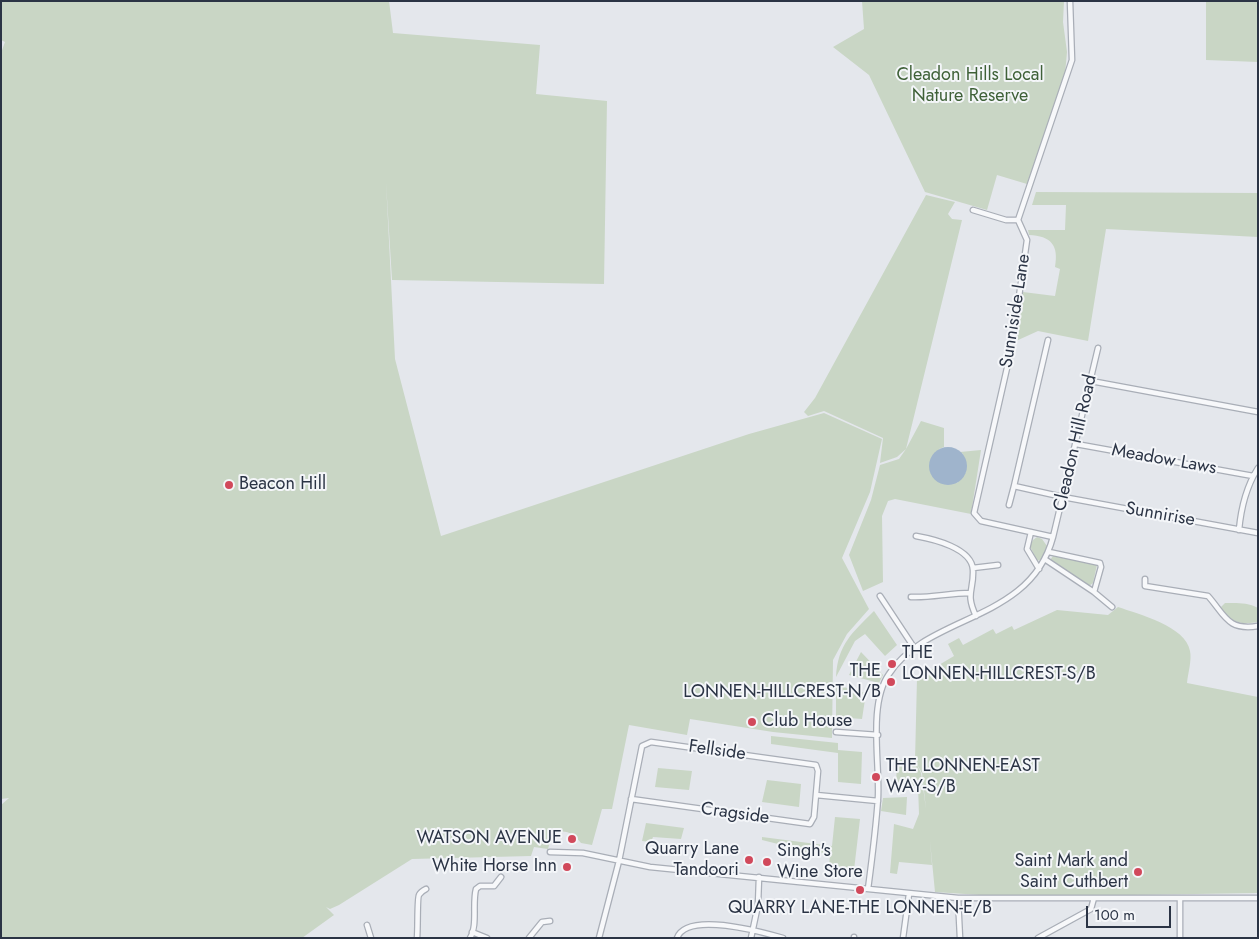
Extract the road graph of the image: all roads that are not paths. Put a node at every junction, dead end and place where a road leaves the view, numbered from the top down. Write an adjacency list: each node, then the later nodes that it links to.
1 (1070, 1): 3 (street)
2 (972, 210): 3 (street)
3 (1018, 220): 15 (street, Sunniside Lane)
4 (1048, 340): 11 (street)
5 (1098, 348): 6 (street, Cleadon Hill Road)
6 (1091, 381): 7 (street); 8 (street, Cleadon Hill Road)
7 (1258, 412)
8 (1076, 444): 10 (street, Meadow Laws); 12 (street, Cleadon Hill Road)
9 (1258, 468): 10 (street)
10 (1253, 476): 14 (street)
11 (1014, 486): 12 (street, Sunnirise); 13 (street)
12 (1063, 497): 14 (street, Sunnirise); 18 (street, Cleadon Hill Road)
13 (1009, 505)
14 (1239, 530): 16 (street, Sunnirise)
15 (1031, 532): 18 (street, Sunniside Lane); 23 (street)
16 (1258, 533)
17 (916, 536): 22 (street)
18 (1053, 537): 19 (street, Cleadon Hill Road)
19 (1050, 552): 20 (street, Cleadon Hill Road); 25 (street)
20 (1046, 560): 23 (street, Cleadon Hill Road); 25 (street)
21 (998, 565): 22 (street)
22 (973, 568): 26 (street)
23 (1039, 569): 30 (street, Cleadon Hill Road)
24 (1145, 579): 31 (street)
25 (1094, 592): 29 (street)
26 (970, 593): 28 (street); 30 (street)
27 (880, 596): 32 (street)
28 (911, 597)
29 (1112, 607)
30 (976, 616): 32 (street, Cleadon Hill Road)
31 (1258, 626)
32 (915, 649): 34 (street, Cleadon Hill Road)
33 (836, 732): 34 (street)
34 (878, 735): 37 (street, Cleadon Hill Road)
35 (816, 795): 36 (street, Cragside); 36 (street, Fellside); 37 (street)
36 (631, 799): 39 (street)
37 (878, 801): 43 (street, Cleadon Hill Road)
38 (550, 852): 39 (street)
39 (619, 860): 41 (street); 58 (street)
40 (501, 877): 52 (street)
41 (759, 878): 43 (street); 51 (street)
42 (426, 889): 54 (street)
43 (868, 889): 44 (street)
44 (910, 894): 45 (street); 62 (street)
45 (958, 898): 46 (street); 63 (street)
46 (1094, 898): 47 (street); 64 (street)
47 (1180, 898): 48 (street); 65 (street)
48 (1258, 898)
49 (550, 922): 57 (street)
50 (367, 925): 53 (street)
51 (753, 930): 59 (street); 60 (street); 61 (street)
52 (472, 932): 55 (street); 56 (street)
53 (371, 938)
54 (417, 938)
55 (470, 938)
56 (487, 938)
57 (529, 938)
58 (600, 938)
59 (677, 938)
60 (751, 938)
61 (783, 938)
62 (903, 938)
63 (960, 938)
64 (1038, 938)
65 (1180, 938)

